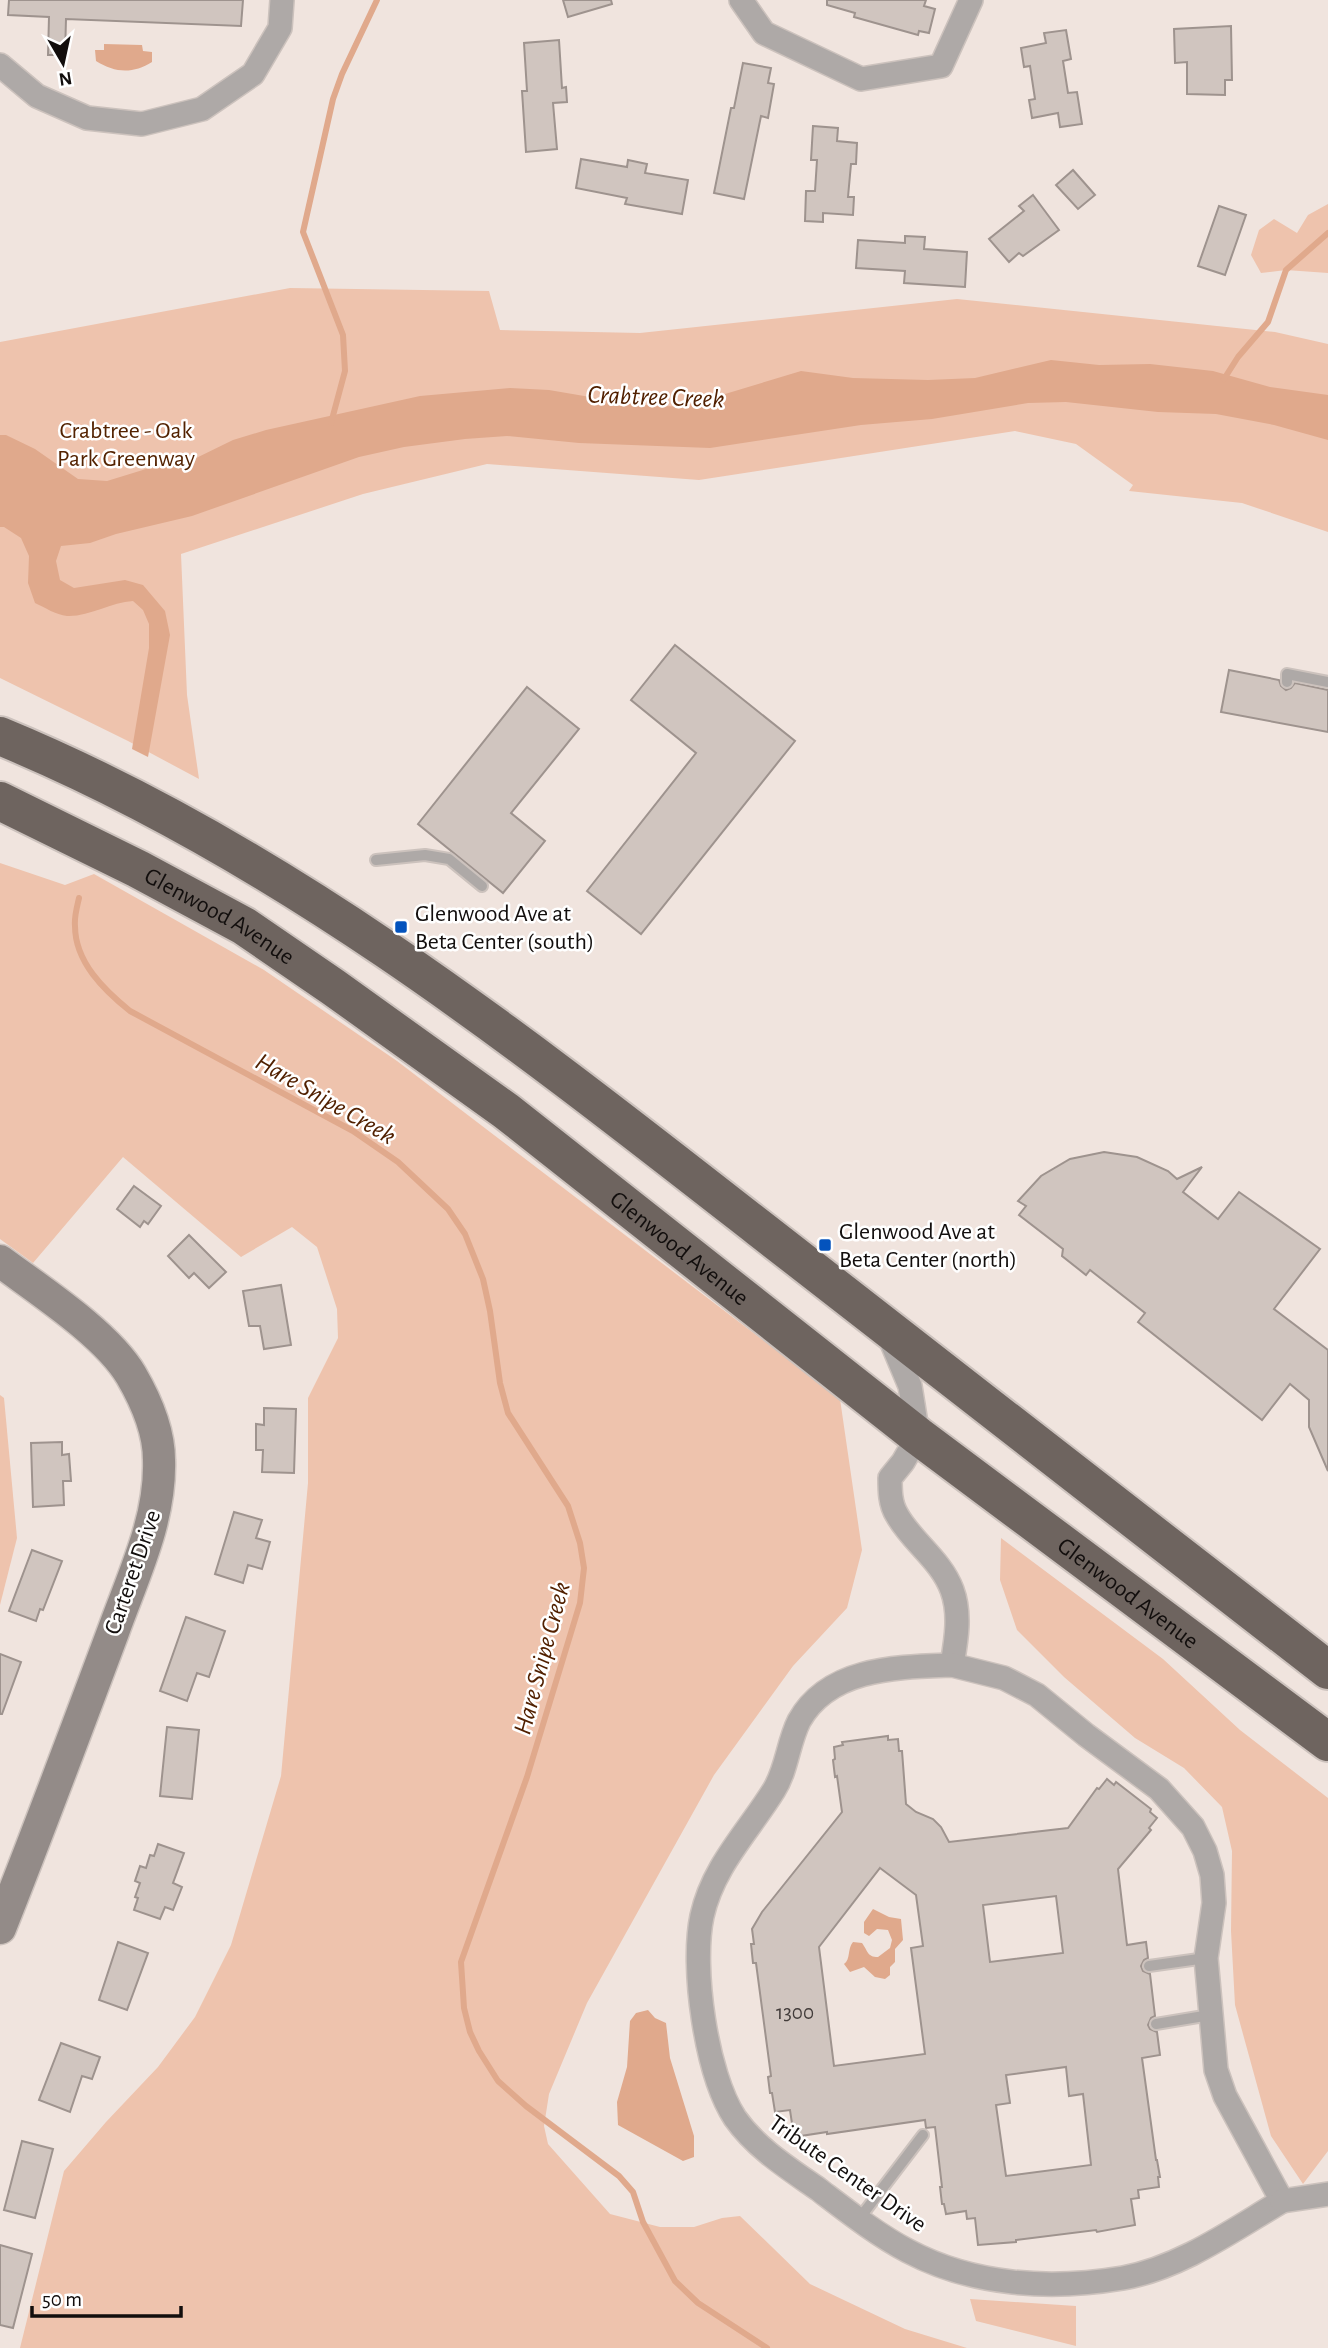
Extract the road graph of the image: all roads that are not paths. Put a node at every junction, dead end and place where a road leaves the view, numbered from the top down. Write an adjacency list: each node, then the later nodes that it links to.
1 (282, 0): 4 (street)
2 (741, 0): 3 (street)
3 (971, 0)
4 (0, 65)
5 (1287, 681): 6 (lane)
6 (1328, 682)
7 (0, 736): 12 (highway)
8 (0, 801): 13 (highway, Glenwood Avenue)
9 (376, 860): 10 (lane)
10 (482, 886)
11 (0, 1261): 17 (street, Carteret Drive)
12 (884, 1325): 13 (street); 15 (highway)
13 (918, 1436): 14 (street); 16 (highway, Glenwood Avenue)
14 (952, 1665): 18 (street, Tribute Center Drive); 25 (street, Tribute Center Drive)
15 (1328, 1670)
16 (1328, 1742)
17 (0, 1928)
18 (1206, 1958): 19 (lane); 20 (street, Tribute Center Drive)
19 (1149, 1966)
20 (1210, 2015): 21 (lane); 24 (street, Tribute Center Drive)
21 (1156, 2024)
22 (923, 2135): 25 (lane)
23 (1328, 2194): 24 (street, Tribute Center Drive)
24 (1282, 2202): 25 (street, Tribute Center Drive)
25 (859, 2219)

